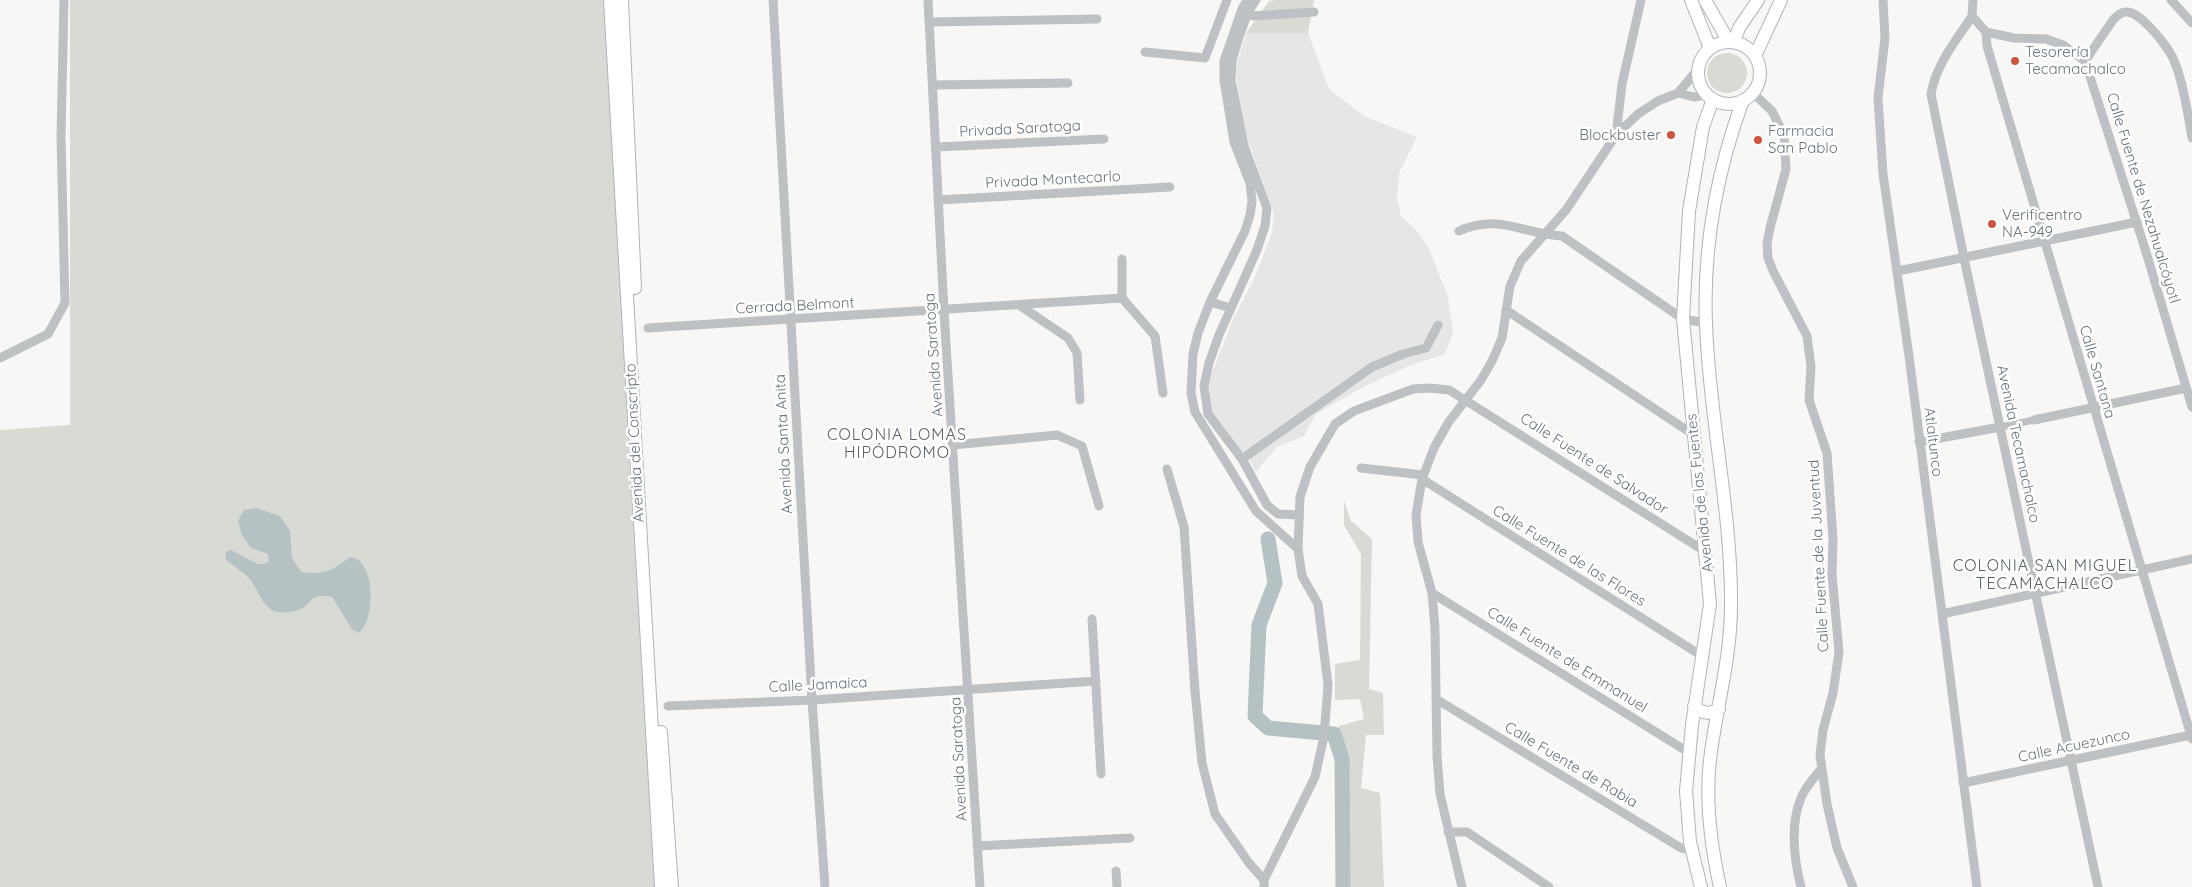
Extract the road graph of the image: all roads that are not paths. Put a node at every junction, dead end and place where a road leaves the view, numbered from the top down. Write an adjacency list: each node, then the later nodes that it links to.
1 (64, 0): 59 (street)
2 (610, 0): 109 (main road, Avenida del Conscripto)
3 (622, 0): 110 (main road, Avenida del Conscripto)
4 (774, 0): 55 (street, Avenida Santa Anita)
5 (928, 0): 21 (street, Avenida Saratoga)
6 (1227, 0): 26 (street)
7 (1247, 0): 17 (street)
8 (1256, 0): 17 (street)
9 (1641, 0): 35 (street)
10 (1691, 0): 25 (main road)
11 (1705, 0): 24 (main road)
12 (1758, 0): 24 (main road)
13 (1781, 0): 27 (main road)
14 (1883, 0): 47 (street, Atlaltunco)
15 (1972, 0): 19 (street)
16 (2171, 0): 22 (street)
17 (1245, 11): 18 (street); 49 (street); 51 (street)
18 (1314, 12)
19 (1972, 16): 23 (street); 45 (street, Avenida Tecamachalco)
20 (1097, 19): 21 (street)
21 (929, 22): 31 (street, Avenida Saratoga)
22 (2192, 23)
23 (1986, 32): 28 (street); 44 (street, Calle Santana)
24 (1731, 42): 25 (main road); 27 (main road)
25 (1710, 48): 29 (main road)
26 (1145, 52)
27 (1755, 56): 33 (main road)
28 (2085, 61): 36 (street); 41 (street, Calle Fuente de Nezahualcóyotl)
29 (1699, 68): 32 (street); 34 (main road)
30 (1068, 83): 31 (street)
31 (933, 85): 38 (street, Avenida Saratoga)
32 (1678, 93): 34 (street); 35 (street)
33 (1748, 96): 34 (main road); 56 (main road, Avenida de las Fuentes); 100 (street, Calle Fuente de la Juventud)
34 (1710, 97): 54 (main road, Avenida de las Fuentes)
35 (1616, 135): 43 (street)
36 (2192, 138)
37 (1104, 139): 38 (street, Privada Saratoga)
38 (937, 147): 40 (street, Avenida Saratoga)
39 (1170, 187): 40 (street, Privada Montecarlo)
40 (938, 200): 53 (street, Avenida Saratoga)
41 (2136, 222): 44 (street); 60 (street, Calle Fuente de Nezahualcóyotl)
42 (1459, 231): 43 (street)
43 (1544, 235): 52 (street); 54 (street)
44 (2044, 242): 45 (street); 64 (street, Calle Santana)
45 (1964, 258): 47 (street); 67 (street, Avenida Tecamachalco)
46 (1122, 259): 48 (street)
47 (1898, 271): 69 (street, Atlaltunco)
48 (1122, 298): 50 (street, Cerrada Belmont); 61 (street)
49 (1210, 302): 51 (street); 72 (street)
50 (1019, 306): 53 (street, Cerrada Belmont); 63 (street)
51 (1231, 308): 70 (street)
52 (1506, 310): 62 (street); 68 (street)
53 (944, 311): 55 (street, Cerrada Belmont); 71 (street, Avenida Saratoga)
54 (1683, 319): 56 (street); 68 (main road, Avenida de las Fuentes)
55 (792, 321): 58 (street, Cerrada Belmont); 91 (street, Avenida Santa Anita)
56 (1706, 323): 94 (main road, Avenida de las Fuentes)
57 (1438, 325): 73 (street)
58 (648, 328)
59 (0, 358)
60 (2186, 388): 64 (street); 65 (street, Calle Fuente de Nezahualcóyotl)
61 (1163, 393)
62 (1466, 399): 76 (street); 78 (street, Calle Fuente de Salvador); 80 (street, Calle Fuente de Salvador)
63 (1080, 400)
64 (2093, 407): 66 (street); 82 (street, Calle Santana)
65 (2192, 407)
66 (2034, 420): 67 (street)
67 (2000, 427): 69 (street); 84 (street, Avenida Tecamachalco)
68 (1694, 435): 80 (main road, Avenida de las Fuentes)
69 (1919, 442): 85 (street, Atlaltunco)
70 (1231, 444): 72 (street); 73 (street)
71 (953, 445): 77 (street); 89 (street, Avenida Saratoga)
72 (1218, 452): 79 (street)
73 (1242, 459): 78 (street)
74 (1362, 468): 76 (street)
75 (1167, 469): 108 (street)
76 (1423, 477): 83 (street); 87 (street, Calle Fuente de las Flores)
77 (1100, 506)
78 (1300, 515): 79 (street, Calle Fuente de Salvador)
79 (1298, 548): 108 (street, Calle Fuente de Salvador)
80 (1706, 552): 87 (main road, Avenida de las Fuentes)
81 (2192, 559): 82 (street)
82 (2142, 570): 84 (street); 97 (street, Calle Santana)
83 (1432, 593): 90 (street); 98 (street, Calle Fuente de Emmanuel)
84 (2036, 593): 85 (street); 99 (street, Avenida Tecamachalco)
85 (1942, 614): 102 (street, Atlaltunco)
86 (1092, 619): 88 (street)
87 (1702, 656): 93 (main road, Avenida de las Fuentes)
88 (1096, 681): 89 (street, Calle Jamaica); 101 (street)
89 (969, 690): 91 (street, Calle Jamaica); 105 (street, Avenida Saratoga)
90 (1436, 698): 103 (street); 106 (street, Calle Fuente de Rabia)
91 (812, 700): 92 (street, Calle Jamaica); 111 (street, Avenida Santa Anita)
92 (668, 706)
93 (1694, 706): 94 (main road); 95 (main road, Avenida de las Fuentes)
94 (1720, 709): 96 (main road, Avenida de las Fuentes)
95 (1692, 725): 96 (main road); 98 (main road, Avenida de las Fuentes)
96 (1716, 725): 117 (main road, Avenida de las Fuentes)
97 (2191, 737): 99 (street, Calle Acuezunco)
98 (1688, 752): 106 (main road, Avenida de las Fuentes)
99 (2072, 760): 102 (street, Calle Acuezunco); 121 (street, Avenida Tecamachalco)
100 (1821, 769): 118 (street); 119 (street, Calle Fuente de la Juventud)
101 (1100, 774)
102 (1963, 783): 120 (street, Atlaltunco)
103 (1448, 832): 114 (street); 115 (street)
104 (1130, 838): 105 (street)
105 (977, 846): 112 (street, Avenida Saratoga)
106 (1692, 850): 116 (main road, Avenida de las Fuentes)
107 (1116, 870): 113 (street)
108 (1264, 884)
109 (661, 887)
110 (672, 887)
111 (824, 887)
112 (980, 887)
113 (1117, 887)
114 (1462, 887)
115 (1549, 887)
116 (1701, 887)
117 (1720, 887)
118 (1801, 887)
119 (1854, 887)
120 (1977, 887)
121 (2098, 887)

